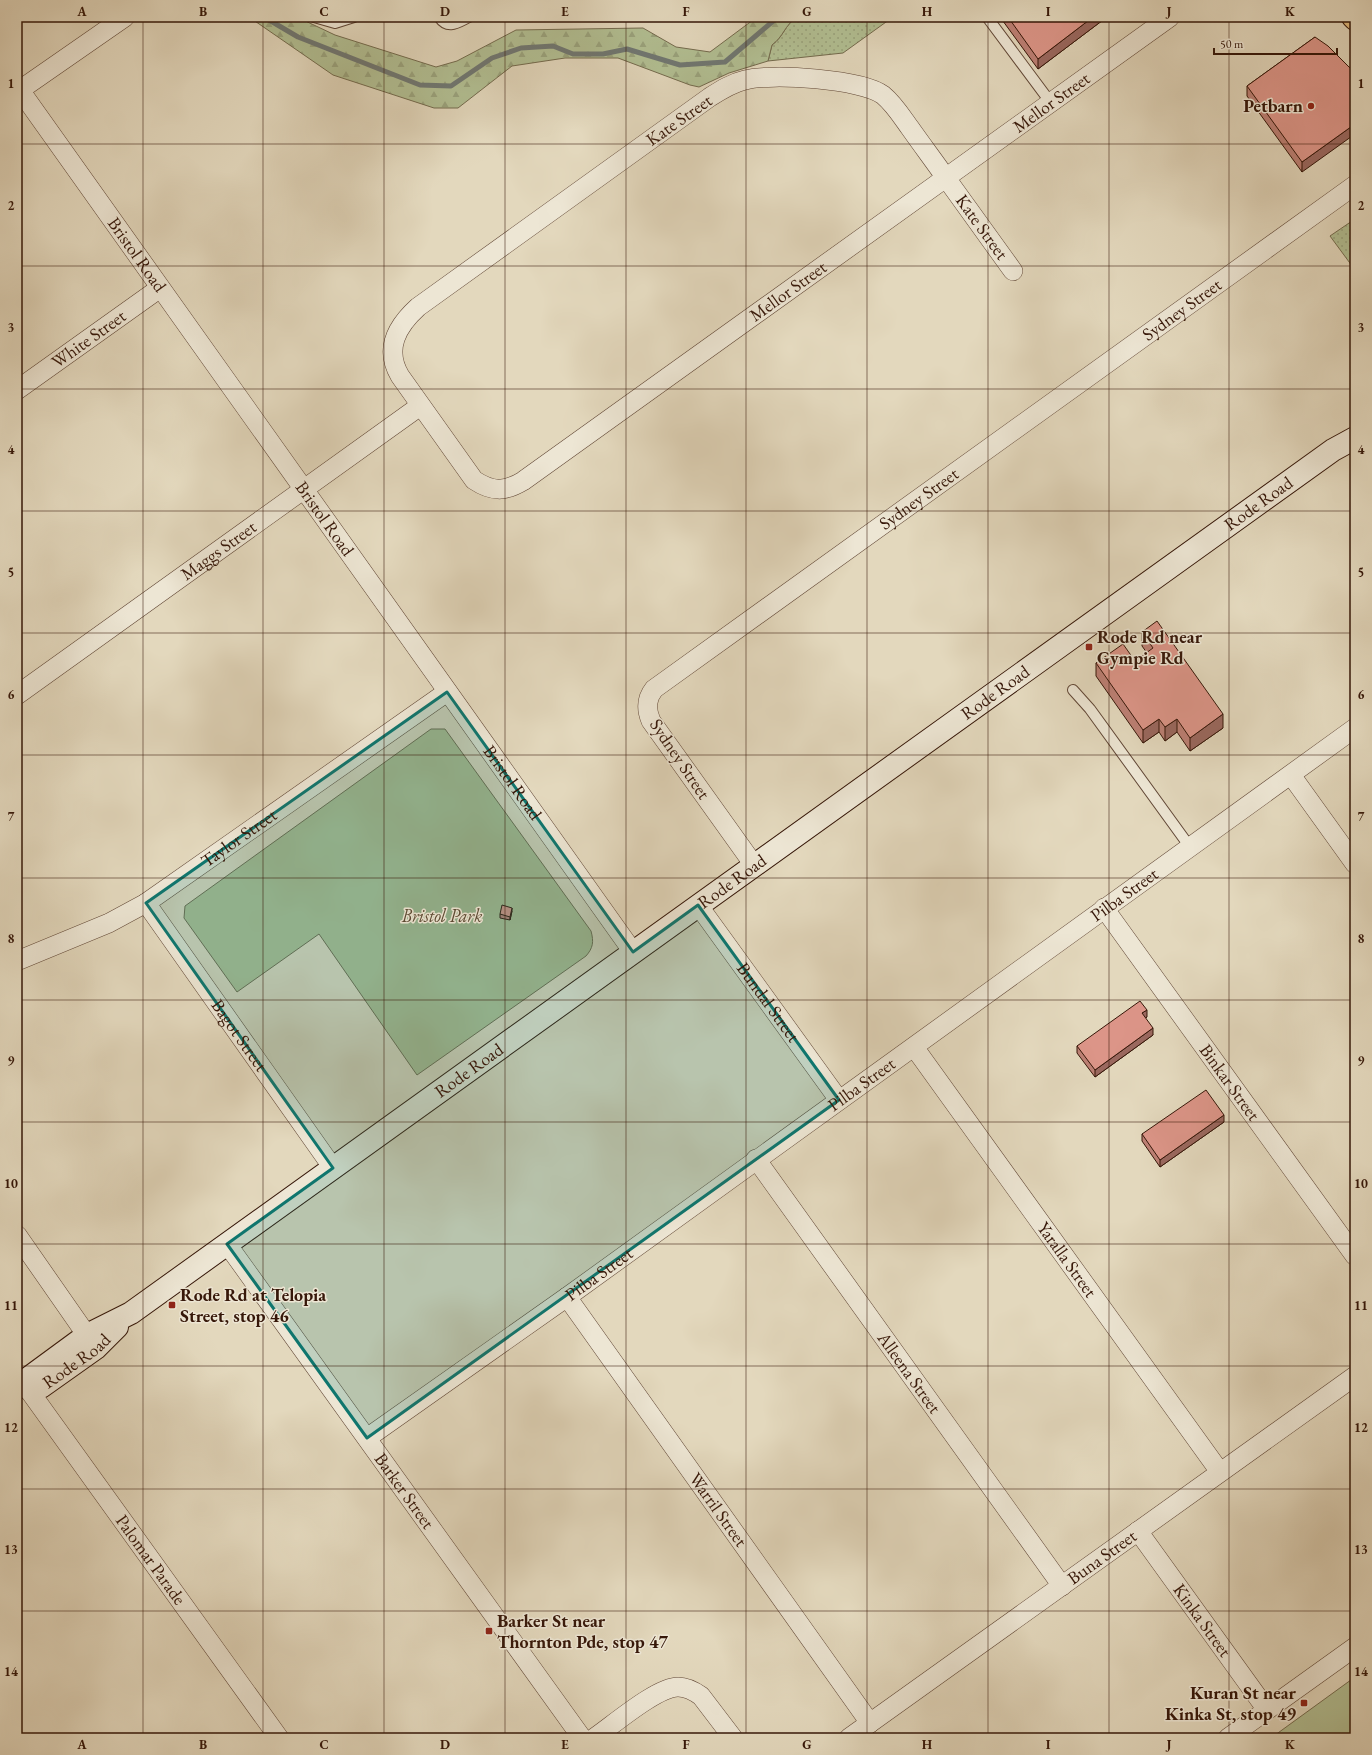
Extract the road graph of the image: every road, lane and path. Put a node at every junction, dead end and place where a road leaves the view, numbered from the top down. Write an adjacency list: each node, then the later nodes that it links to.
1 (125, 17): 10 (street)
2 (314, 17): 3 (lane)
3 (354, 17)
4 (439, 17): 5 (lane)
5 (469, 17)
6 (987, 17): 11 (lane)
7 (1170, 17): 11 (street, Mellor Street)
8 (1353, 17): 9 (highway)
9 (1355, 19)
10 (18, 89): 15 (street, Bristol Road)
11 (1051, 103): 12 (street, Mellor Street)
12 (946, 178): 14 (street, Kate Street); 17 (street, Mellor Street); 17 (street, Kate Street)
13 (1355, 185): 29 (street, Sydney Street)
14 (1013, 271)
15 (160, 288): 16 (street, White Street); 21 (street, Bristol Road)
16 (17, 390)
17 (420, 406): 21 (street, Maggs Street)
18 (1355, 425): 20 (main road, Rode Road)
19 (1355, 438): 20 (main road, Rode Road)
20 (1333, 450): 29 (main road, Rode Road)
21 (304, 489): 23 (street, Bristol Road); 24 (street, Maggs Street)
22 (1073, 690): 27 (lane)
23 (447, 692): 30 (street, Taylor Street); 33 (street, Bristol Road)
24 (17, 695)
25 (1355, 728): 26 (street, Pilba Street)
26 (1291, 775): 27 (street, Pilba Street); 28 (street)
27 (1190, 847): 32 (street, Pilba Street)
28 (1355, 864)
29 (754, 865): 31 (main road, Rode Road)
30 (146, 903): 34 (street, Taylor Street); 38 (street, Bagot Street)
31 (698, 905): 33 (main road, Rode Road); 36 (street, Bundal Street)
32 (1104, 908): 35 (street, Pilba Street); 41 (street, Binkar Street)
33 (633, 952): 38 (main road, Rode Road)
34 (17, 961)
35 (914, 1047): 36 (street, Pilba Street); 47 (street, Yaralla Street)
36 (839, 1100): 37 (street, Pilba Street)
37 (756, 1160): 42 (street, Pilba Street); 49 (street, Alleena Street)
38 (333, 1168): 40 (main road, Rode Road)
39 (17, 1235): 43 (street)
40 (227, 1244): 43 (main road, Rode Road); 46 (street, Barker Street)
41 (1355, 1256)
42 (567, 1297): 46 (street, Pilba Street); 52 (street, Warril Street)
43 (91, 1342): 45 (main road, Rode Road)
44 (1355, 1376): 47 (street, Buna Street)
45 (22, 1391): 53 (street, Palomar Parade)
46 (367, 1438): 54 (street, Barker Street)
47 (1220, 1472): 48 (street, Buna Street)
48 (1138, 1531): 49 (street, Buna Street); 51 (street, Kinka Street)
49 (1062, 1586): 52 (street, Buna Street)
50 (1355, 1647): 51 (street)
51 (1267, 1710): 58 (street)
52 (870, 1723): 57 (street, Buna Street)
53 (279, 1738)
54 (582, 1738)
55 (594, 1738): 56 (street)
56 (733, 1738)
57 (849, 1738)
58 (1228, 1738)

